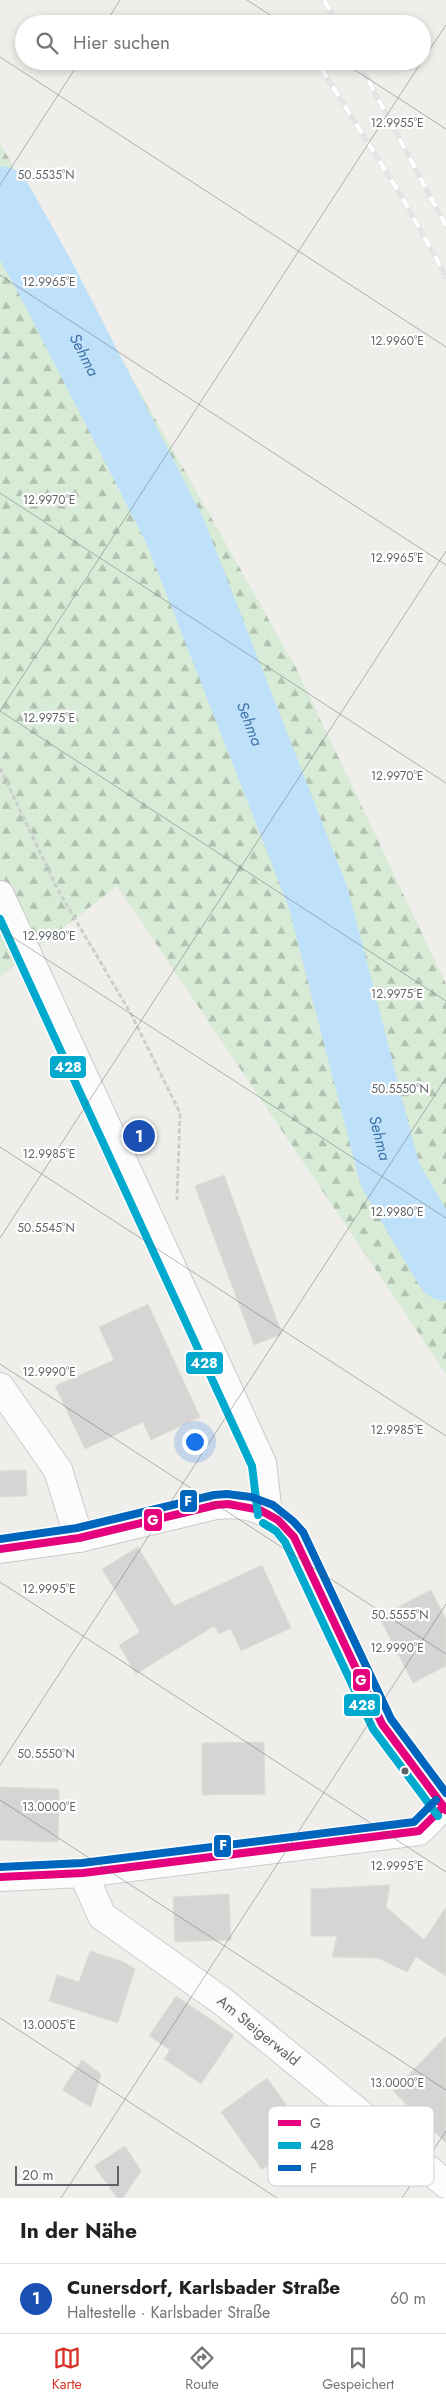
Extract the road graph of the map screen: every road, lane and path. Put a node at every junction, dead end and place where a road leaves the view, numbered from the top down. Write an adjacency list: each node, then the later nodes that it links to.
1 (0, 768): 3 (path)
2 (0, 895): 5 (main road)
3 (177, 1202)
4 (0, 1387): 6 (main road)
5 (268, 1514): 6 (main road); 8 (main road)
6 (79, 1538): 7 (main road)
7 (0, 1550)
8 (444, 1809): 9 (main road)
9 (82, 1873): 10 (main road); 11 (main road, Am Steigerwald)
10 (0, 1877)
11 (351, 2106)
12 (434, 2174): 13 (main road, Am Steigerwald)
13 (446, 2184)

